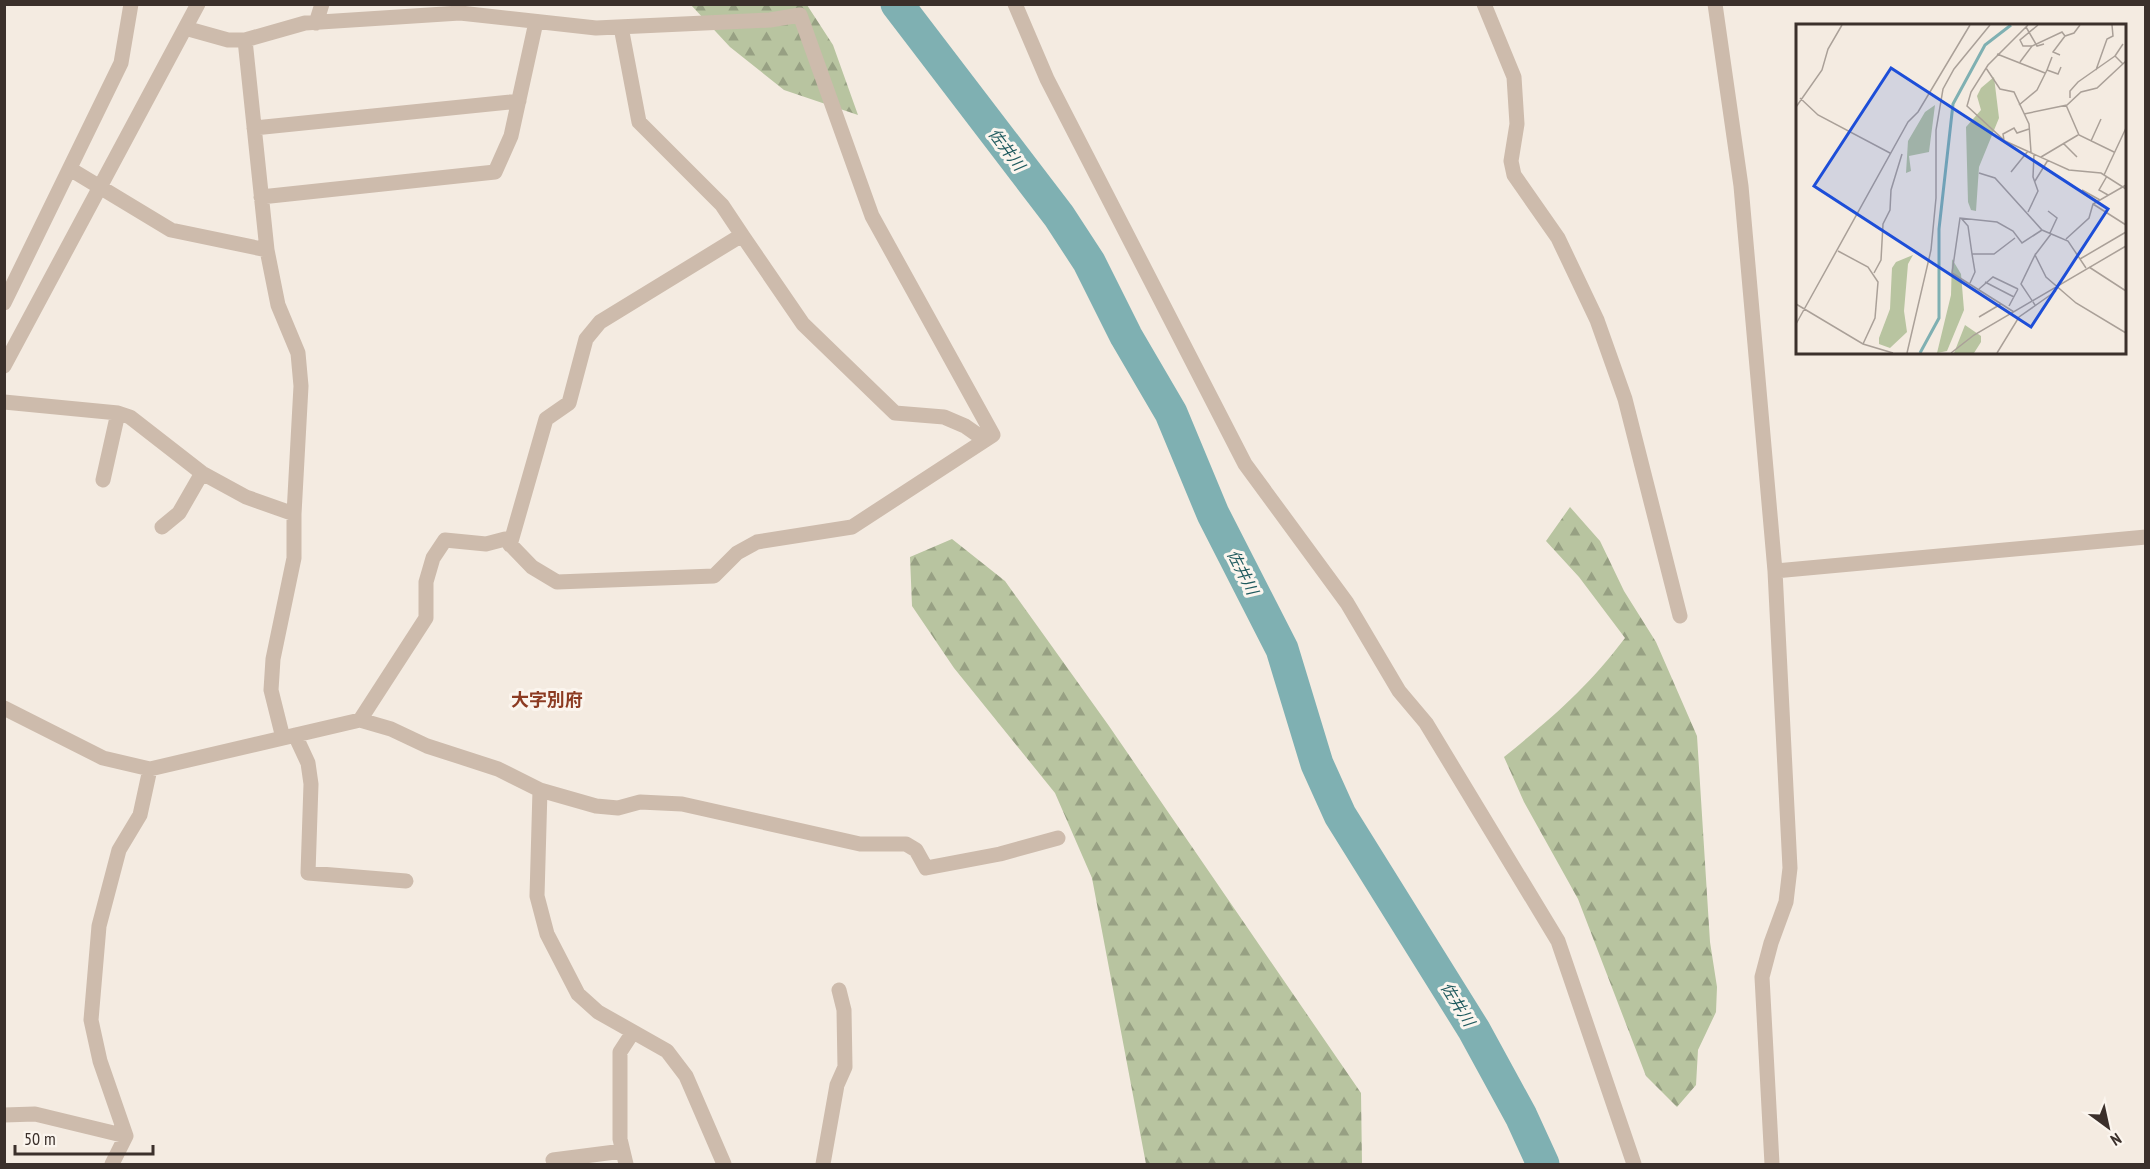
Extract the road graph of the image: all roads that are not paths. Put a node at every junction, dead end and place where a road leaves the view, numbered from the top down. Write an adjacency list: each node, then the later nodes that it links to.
1 (131, 4): 15 (street)
2 (198, 4): 11 (street)
3 (322, 4): 9 (street)
4 (1015, 4): 49 (street)
5 (1484, 4): 32 (street)
6 (1715, 4): 31 (street)
7 (491, 10): 8 (street); 9 (street)
8 (536, 22): 10 (street); 13 (street)
9 (316, 23): 12 (street)
10 (621, 27): 18 (street); 24 (street)
11 (185, 28): 12 (street); 16 (street)
12 (245, 40): 14 (street)
13 (519, 101): 14 (street); 17 (street)
14 (254, 128): 17 (street)
15 (70, 169): 16 (street); 20 (street)
16 (101, 187): 19 (street); 21 (street)
17 (261, 197): 19 (street)
18 (742, 234): 24 (street); 30 (street)
19 (267, 250): 27 (street)
20 (4, 303)
21 (4, 366)
22 (4, 402): 23 (street)
23 (118, 413): 25 (street); 26 (street)
24 (986, 440): 30 (street)
25 (202, 473): 27 (street); 28 (street)
26 (103, 480)
27 (294, 514): 35 (street)
28 (162, 527)
29 (2145, 537): 31 (street)
30 (510, 545): 34 (street)
31 (1775, 571): 50 (street)
32 (1680, 616)
33 (4, 708): 36 (street)
34 (360, 720): 35 (street); 37 (street)
35 (289, 736): 36 (street); 39 (street)
36 (150, 769): 43 (street)
37 (540, 790): 38 (street); 41 (street)
38 (1058, 838)
39 (406, 881)
40 (839, 990): 48 (street)
41 (633, 1032): 44 (street); 47 (street)
42 (4, 1114): 43 (street)
43 (126, 1136): 46 (street)
44 (625, 1157): 45 (street)
45 (553, 1160)
46 (112, 1164)
47 (724, 1164)
48 (823, 1164)
49 (1634, 1164)
50 (1772, 1164)

